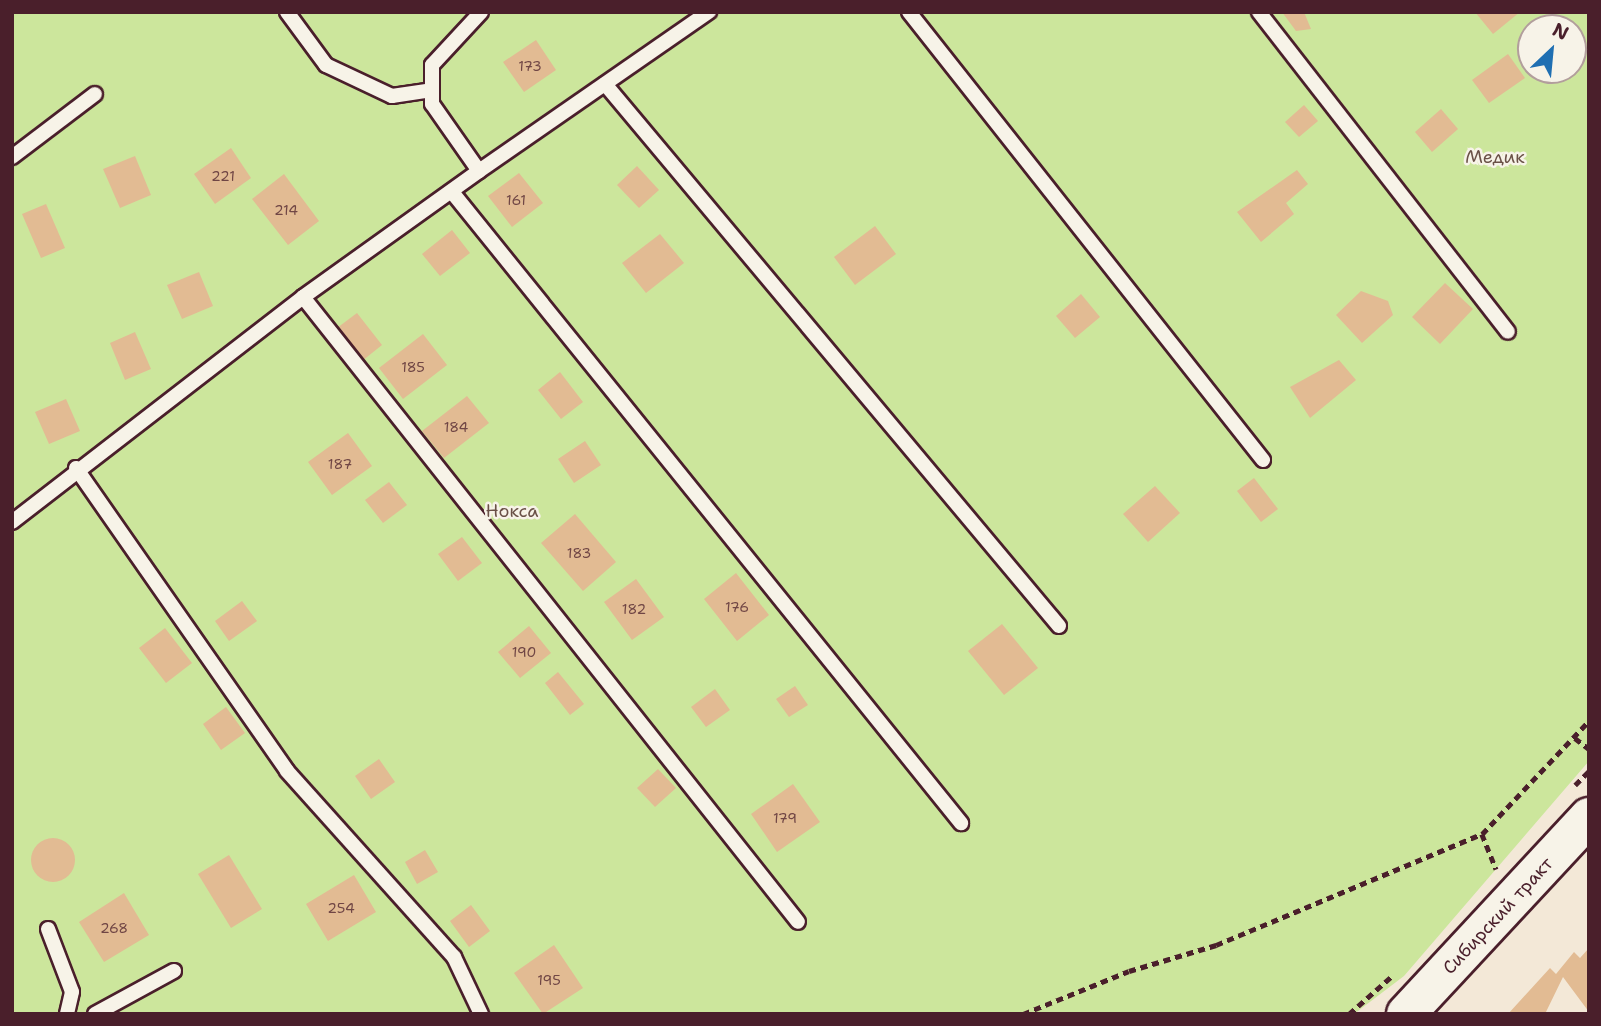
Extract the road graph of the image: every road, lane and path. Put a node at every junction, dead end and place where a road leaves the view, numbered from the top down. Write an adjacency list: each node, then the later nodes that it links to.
1 (286, 12): 7 (lane)
2 (481, 12): 7 (lane)
3 (709, 12): 6 (lane)
4 (909, 12): 14 (lane)
5 (1259, 12): 13 (lane)
6 (606, 84): 10 (lane); 17 (lane)
7 (432, 90): 10 (lane)
8 (95, 94): 9 (lane)
9 (12, 158)
10 (479, 171): 11 (lane)
11 (452, 192): 12 (lane); 22 (lane)
12 (303, 297): 15 (lane); 25 (lane)
13 (1508, 332)
14 (1264, 460)
15 (76, 468): 16 (lane); 30 (lane)
16 (12, 522)
17 (1059, 626)
18 (1589, 721): 19 (path)
19 (1575, 738): 20 (path); 23 (path)
20 (1589, 749)
21 (1589, 817): 32 (main road, Сибирский тракт)
22 (961, 823)
23 (1482, 834): 24 (path); 31 (path)
24 (1496, 869)
25 (798, 922)
26 (48, 929): 28 (lane)
27 (174, 971): 29 (lane)
28 (67, 1014)
29 (96, 1014)
30 (481, 1014)
31 (1023, 1014)
32 (1406, 1014)

